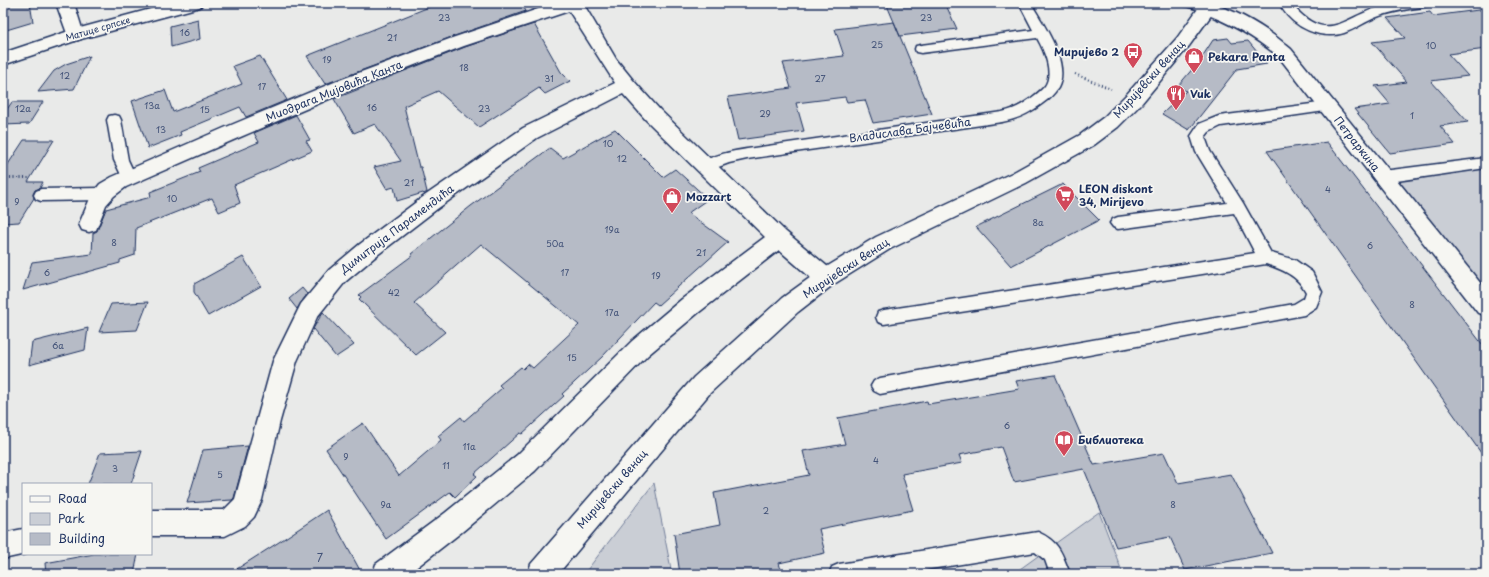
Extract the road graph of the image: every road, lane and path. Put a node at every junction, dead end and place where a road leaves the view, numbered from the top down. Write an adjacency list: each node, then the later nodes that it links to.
1 (65, 3): 9 (street)
2 (194, 3): 9 (street, Матице српске)
3 (574, 3): 13 (street); 19 (street, Миодрага Мијовића Канта)
4 (1289, 3): 5 (lane)
5 (1423, 3)
6 (1025, 4): 8 (lane, Владислава Бајчевића)
7 (1203, 5): 14 (street, Миријевски венац); 15 (street, Петраркина)
8 (1040, 33): 10 (lane); 12 (lane, Владислава Бајчевића)
9 (75, 35): 11 (street, Матице српске)
10 (921, 49)
11 (3, 59)
12 (1054, 65): 14 (path); 18 (lane, Владислава Бајчевића)
13 (626, 85): 18 (street); 32 (street, Димитрија Парамендића)
14 (1134, 99): 28 (street, Миријевски венац)
15 (1327, 107): 20 (street, Петраркина); 23 (lane)
16 (114, 120): 19 (lane)
17 (1486, 163): 20 (lane)
18 (704, 167): 26 (street)
19 (129, 177): 21 (street, Миодрага Мијовића Канта)
20 (1383, 177): 29 (street, Петраркина)
21 (101, 194): 22 (lane); 25 (street)
22 (41, 195)
23 (1238, 207): 24 (lane); 27 (lane)
24 (1118, 223)
25 (89, 224)
26 (779, 238): 28 (street); 35 (street)
27 (1266, 258): 30 (lane); 31 (lane)
28 (826, 278): 36 (street, Миријевски венац)
29 (1486, 306)
30 (884, 317)
31 (880, 386)
32 (152, 523)
33 (22, 542): 34 (street)
34 (3, 546)
35 (386, 574)
36 (540, 574)
37 (839, 574): 38 (lane)
38 (1060, 574)

